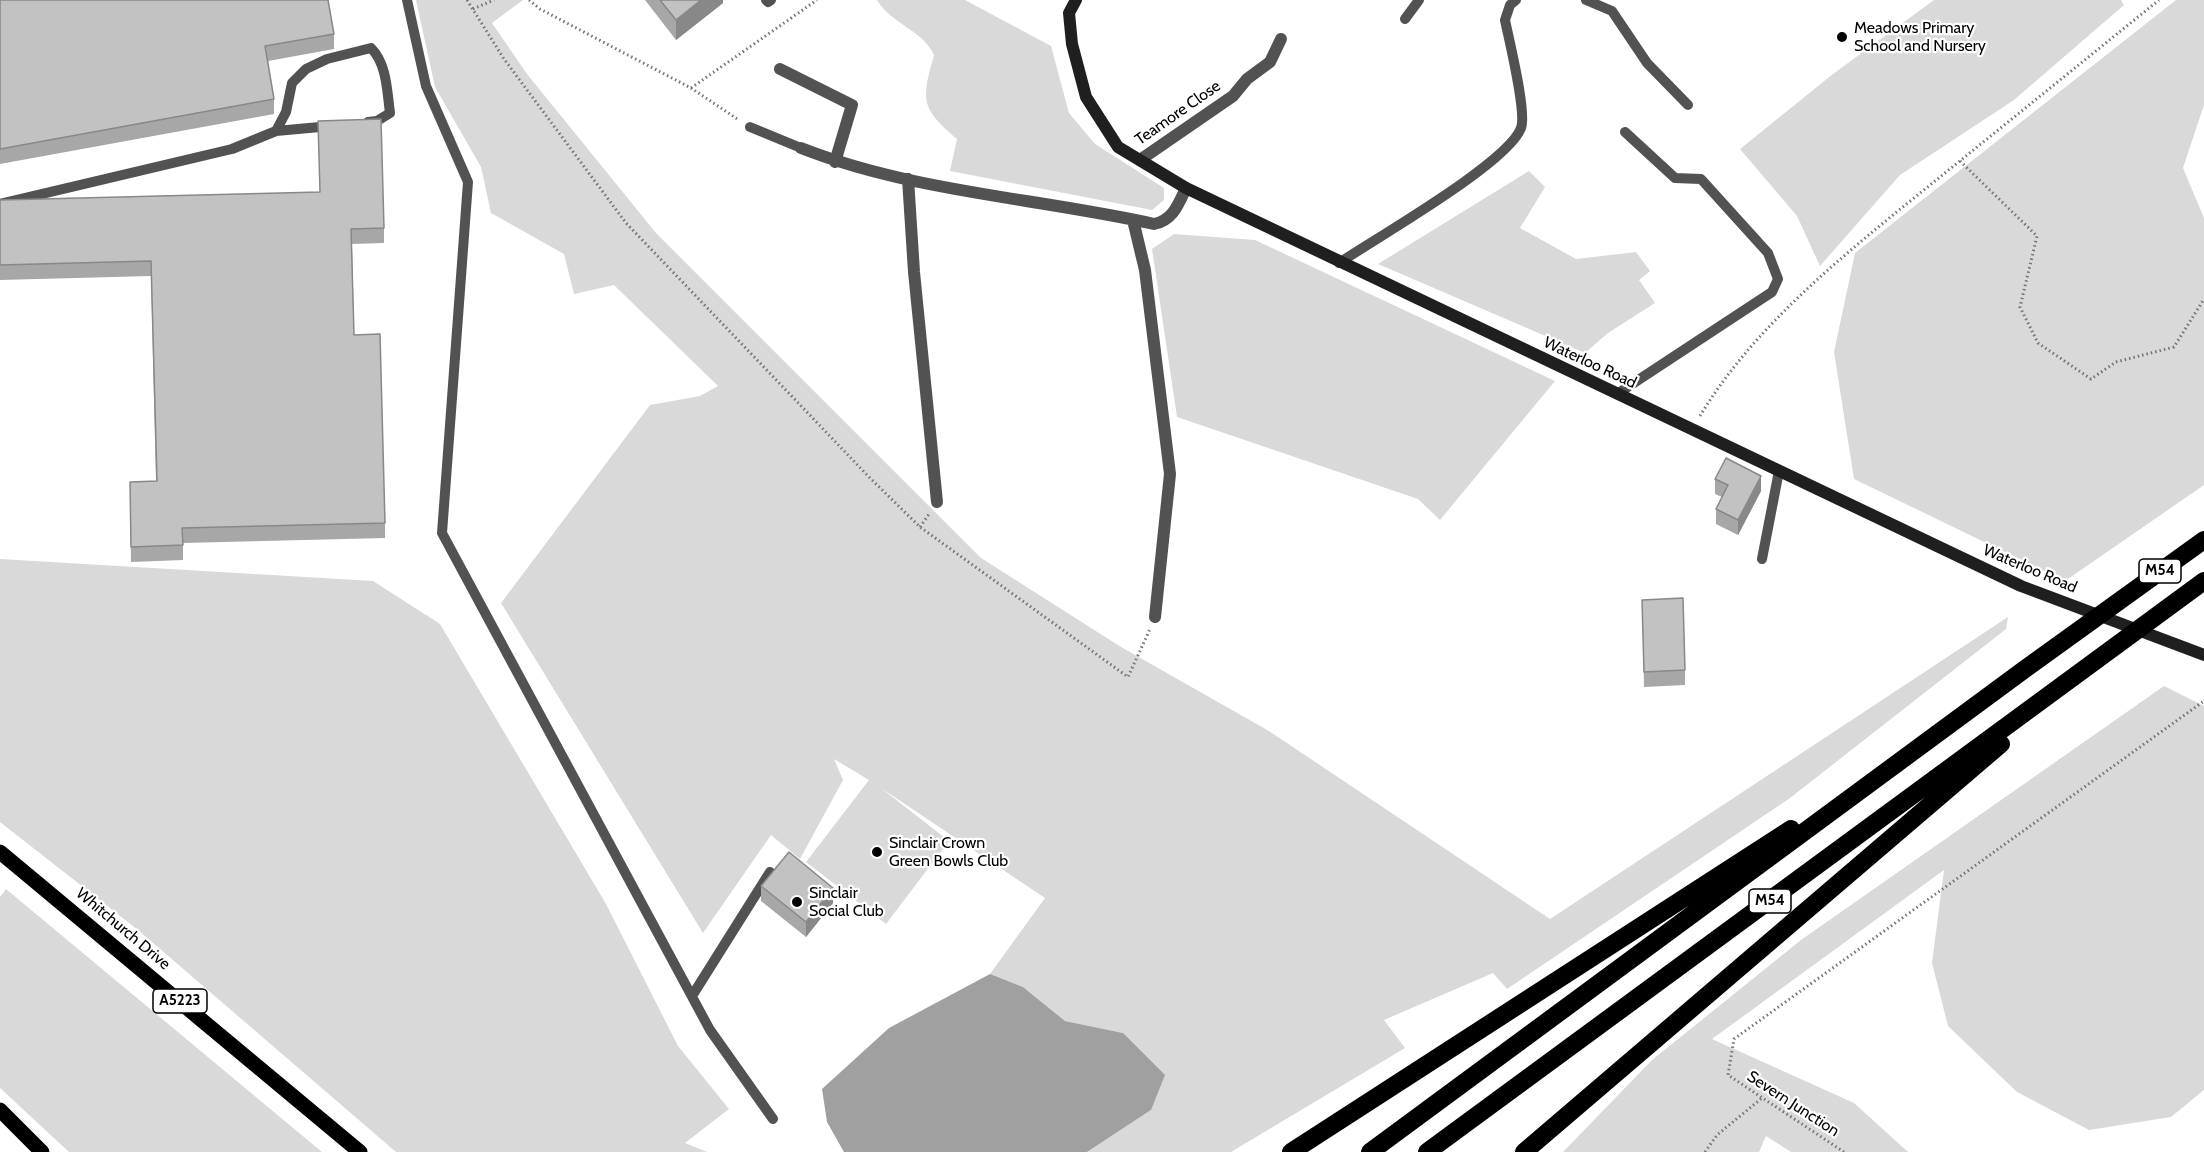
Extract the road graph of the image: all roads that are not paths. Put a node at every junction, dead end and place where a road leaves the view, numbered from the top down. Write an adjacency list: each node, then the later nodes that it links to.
1 (407, 0): 33 (lane)
2 (1076, 0): 14 (street, Waterloo Road)
3 (1419, 0): 6 (lane)
4 (1516, 0): 20 (lane)
5 (1586, 0): 9 (lane)
6 (1405, 19)
7 (1281, 39): 14 (street, Teamore Close)
8 (780, 69): 15 (street)
9 (1688, 105)
10 (750, 127): 13 (lane)
11 (276, 131): 11 (lane); 18 (lane)
12 (1625, 132): 21 (lane)
13 (801, 148): 15 (street)
14 (1140, 160): 17 (street, Waterloo Road)
15 (835, 162): 16 (street)
16 (908, 179): 19 (street); 23 (street)
17 (1186, 189): 19 (street); 20 (street, Waterloo Road)
18 (0, 204)
19 (1133, 219): 27 (street)
20 (1339, 263): 21 (street, Waterloo Road)
21 (1617, 394): 22 (street, Waterloo Road)
22 (1779, 471): 25 (lane); 29 (street, Waterloo Road)
23 (937, 502)
24 (2204, 540): 30 (highway, M54)
25 (1762, 559)
26 (2204, 581): 28 (highway, M54)
27 (1155, 617)
28 (2112, 649): 40 (highway, M54); 41 (highway, M54)
29 (2204, 655)
30 (1934, 737): 38 (highway, M54); 39 (highway, M54)
31 (0, 852): 37 (main road, Whitchurch Drive / A5223)
32 (770, 872): 33 (lane)
33 (692, 996): 35 (lane)
34 (2, 1113): 36 (main road)
35 (773, 1119)
36 (42, 1152)
37 (360, 1152)
38 (1291, 1152)
39 (1370, 1152)
40 (1427, 1152)
41 (1524, 1152)

